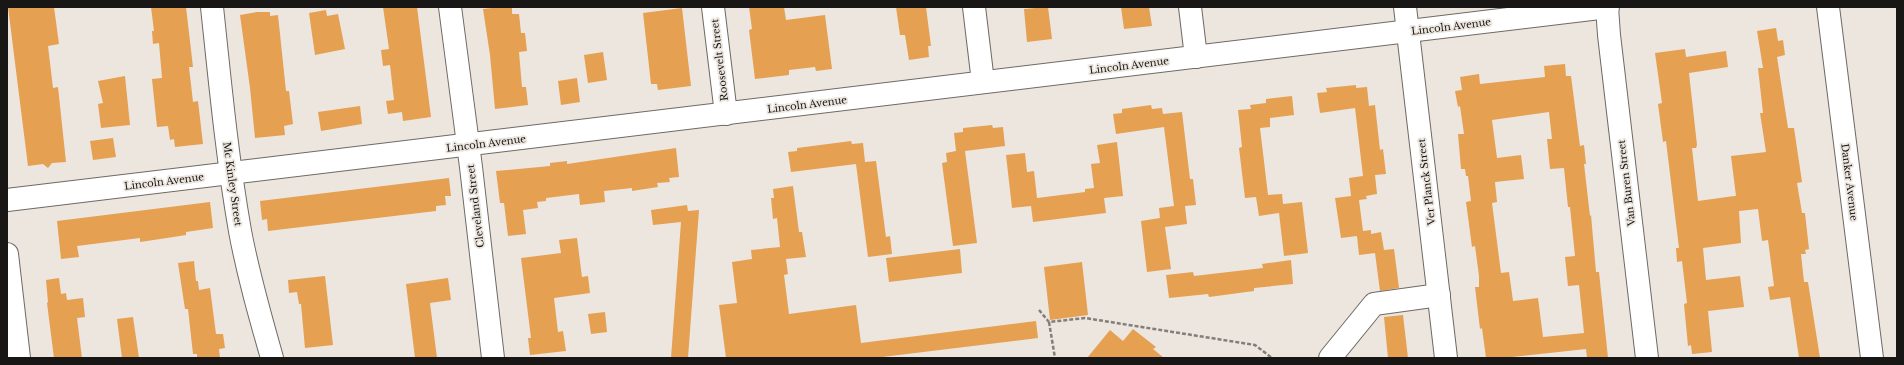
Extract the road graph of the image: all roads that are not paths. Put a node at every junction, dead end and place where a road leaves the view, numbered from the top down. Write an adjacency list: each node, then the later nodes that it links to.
1 (212, 7): 14 (street, Mc Kinley Street)
2 (450, 7): 13 (street, Cleveland Street)
3 (713, 7): 12 (street, Roosevelt Street)
4 (974, 7): 11 (street)
5 (1190, 7): 10 (street)
6 (1404, 7): 9 (street, Ver Planck Street)
7 (1607, 7): 9 (street, Lincoln Avenue); 23 (street, Van Buren Street)
8 (1828, 7): 24 (street, Danker Avenue)
9 (1408, 31): 10 (street, Lincoln Avenue); 17 (street, Ver Planck Street)
10 (1196, 57): 11 (street, Lincoln Avenue)
11 (983, 82): 12 (street, Lincoln Avenue)
12 (726, 114): 13 (street, Lincoln Avenue)
13 (468, 145): 14 (street, Lincoln Avenue); 20 (street, Cleveland Street)
14 (231, 173): 15 (street, Lincoln Avenue); 19 (street, Mc Kinley Street)
15 (7, 200)
16 (7, 254): 18 (street)
17 (1439, 295): 21 (street); 22 (street, Ver Planck Street)
18 (19, 358)
19 (272, 358)
20 (493, 358)
21 (1330, 358)
22 (1446, 358)
23 (1647, 358)
24 (1872, 358)

